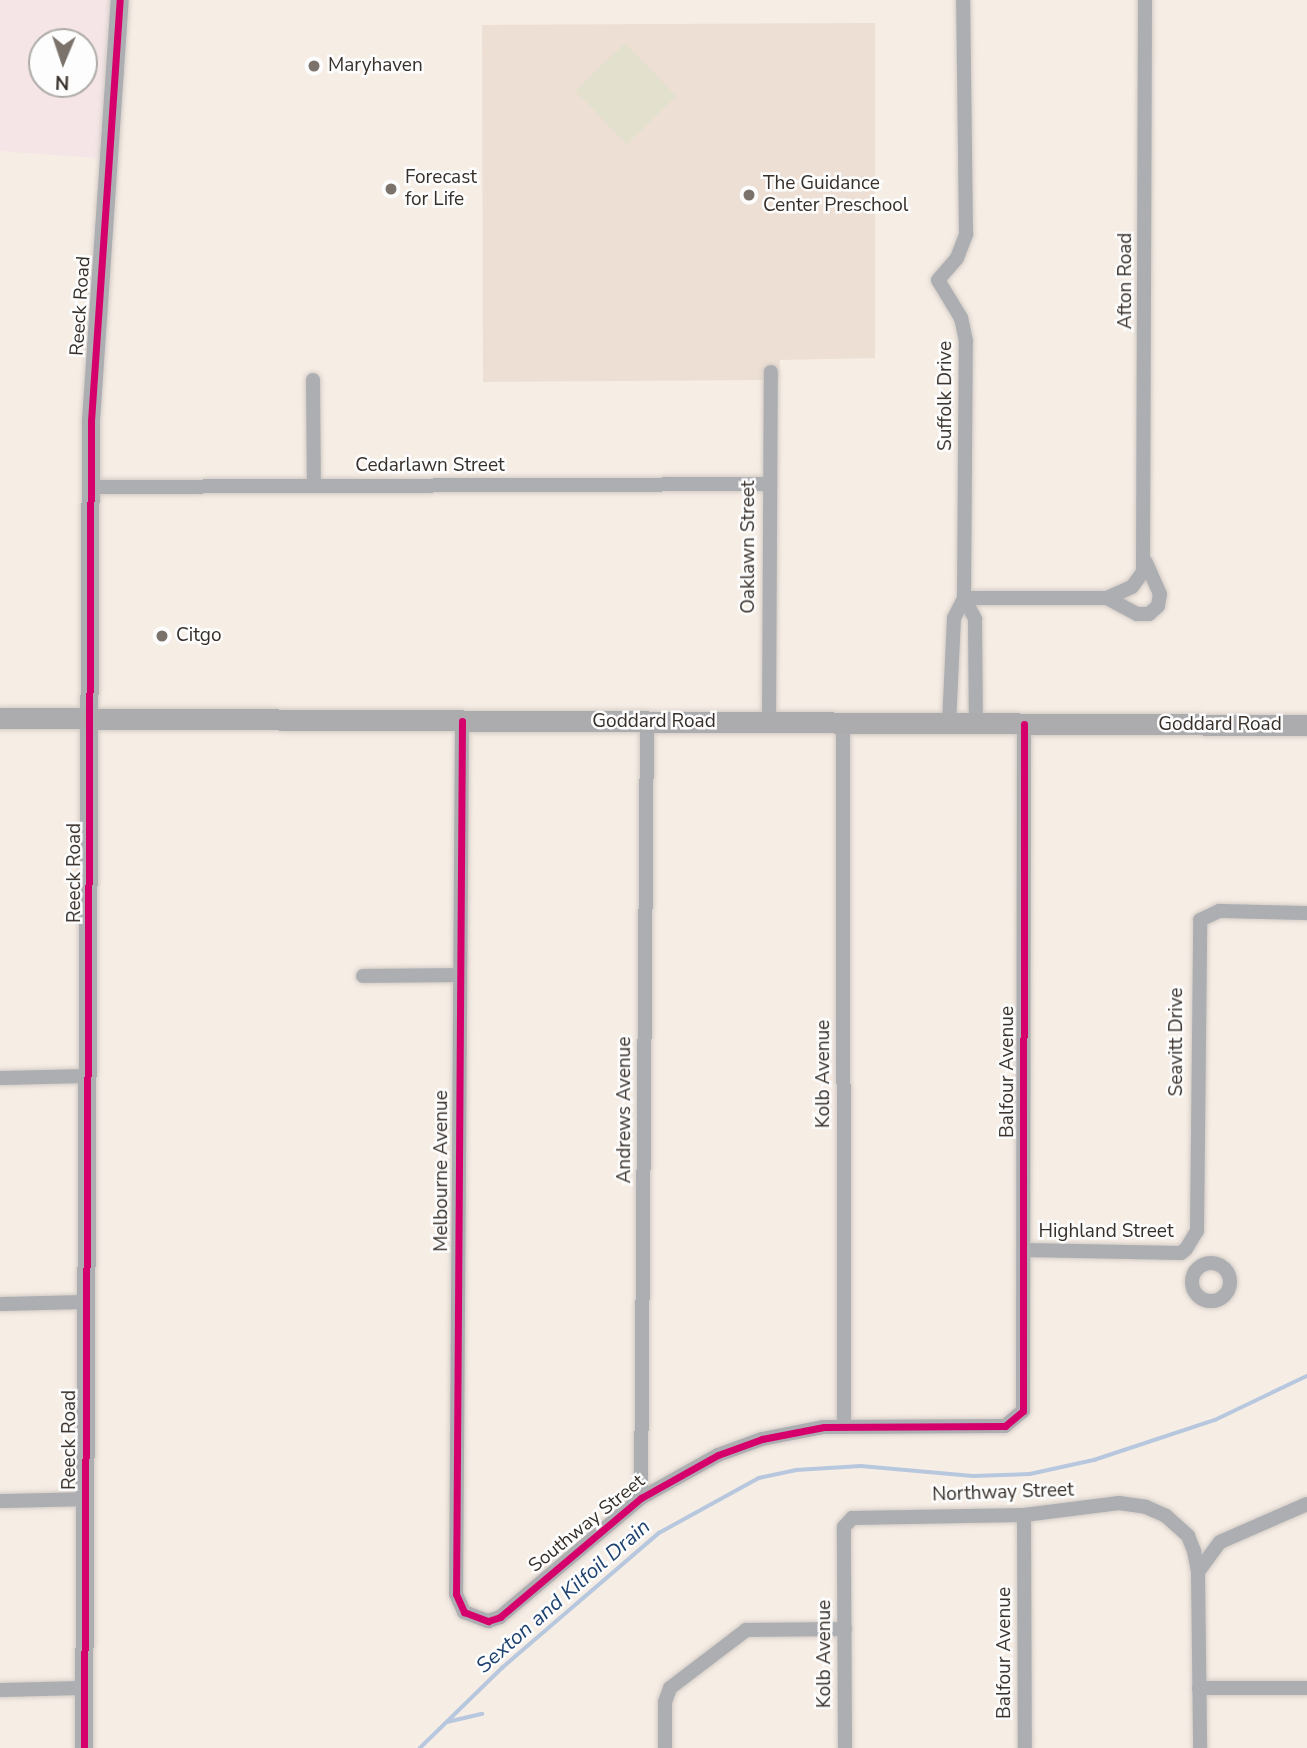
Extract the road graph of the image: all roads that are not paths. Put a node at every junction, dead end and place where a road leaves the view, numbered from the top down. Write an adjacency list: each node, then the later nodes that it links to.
1 (120, 0): 8 (street, Reeck Road)
2 (964, 0): 10 (street, Suffolk Drive)
3 (1145, 0): 9 (street, Afton Road)
4 (771, 372): 6 (street, Oaklawn Street)
5 (313, 380): 7 (street)
6 (768, 484): 7 (street, Cedarlawn Street); 16 (street, Oaklawn Street)
7 (314, 485): 8 (street, Cedarlawn Street)
8 (91, 487): 13 (street, Reeck Road)
9 (1146, 562): 11 (street, Afton Road); 11 (street, Afton Road)
10 (964, 598): 11 (street); 18 (street, Suffolk Drive); 19 (street, Suffolk Drive)
11 (1107, 598)
12 (0, 719): 13 (main road, Goddard Road)
13 (92, 719): 14 (main road, Goddard Road); 25 (street, Reeck Road)
14 (462, 721): 15 (main road, Goddard Road); 23 (street, Melbourne Avenue)
15 (647, 722): 16 (main road, Goddard Road); 34 (street, Andrews Avenue)
16 (769, 723): 17 (main road, Goddard Road)
17 (843, 723): 18 (main road, Goddard Road); 33 (street, Kolb Avenue)
18 (949, 724): 19 (main road, Goddard Road)
19 (976, 724): 20 (main road, Goddard Road)
20 (1024, 724): 21 (main road, Goddard Road); 28 (street, Balfour Avenue)
21 (1307, 725)
22 (1307, 913): 27 (street, Seavitt Drive)
23 (459, 975): 24 (street); 41 (street, Melbourne Avenue)
24 (363, 976)
25 (89, 1076): 26 (street); 30 (street, Reeck Road)
26 (0, 1078)
27 (1186, 1249): 28 (street, Highland Street); 29 (street)
28 (1024, 1250): 32 (street, Balfour Avenue)
29 (1199, 1266)
30 (87, 1302): 31 (street); 35 (street, Reeck Road)
31 (0, 1304)
32 (1018, 1419): 33 (street, Southway Street)
33 (844, 1426): 34 (street, Southway Street)
34 (641, 1498): 41 (street, Southway Street)
35 (85, 1499): 36 (street); 43 (street, Reeck Road)
36 (0, 1501)
37 (1307, 1504): 40 (street)
38 (1024, 1515): 39 (street, Northway Street); 40 (street, Northway Street); 50 (street, Balfour Avenue)
39 (849, 1521): 42 (street, Kolb Avenue)
40 (1198, 1572): 44 (street, Northway Street)
41 (469, 1616)
42 (845, 1629): 48 (street); 49 (street, Kolb Avenue)
43 (84, 1688): 46 (street); 47 (street, Reeck Road)
44 (1199, 1688): 45 (street); 51 (street, Northway Street)
45 (1307, 1688)
46 (0, 1690)
47 (84, 1748)
48 (665, 1748)
49 (845, 1748)
50 (1025, 1748)
51 (1200, 1748)

